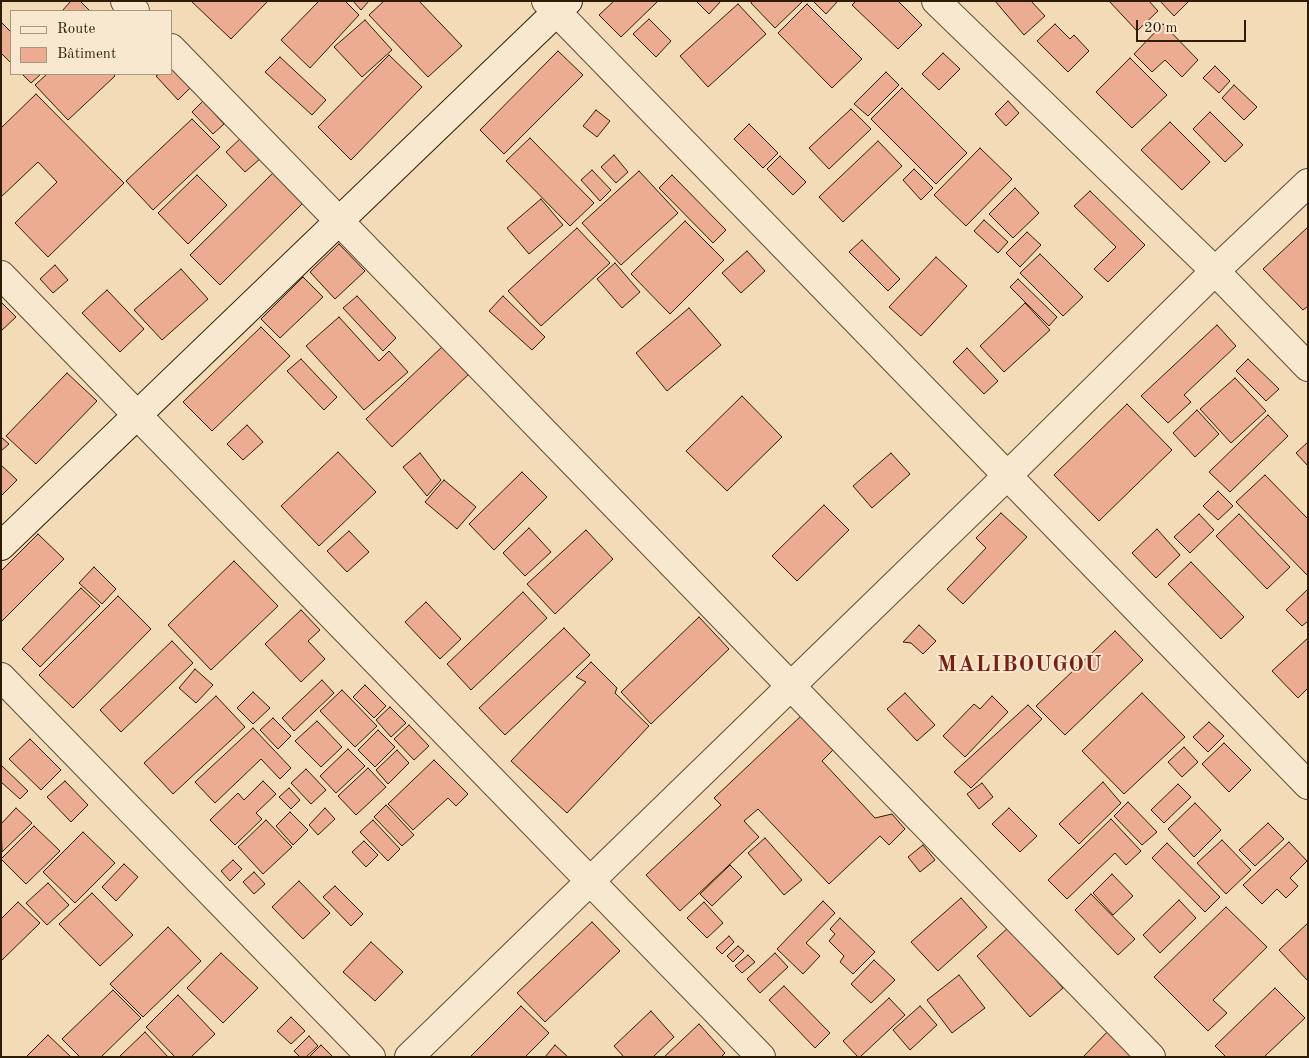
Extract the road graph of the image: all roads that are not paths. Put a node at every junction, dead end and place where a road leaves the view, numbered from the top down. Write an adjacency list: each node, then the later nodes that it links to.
1 (125, 1): 4 (street)
2 (936, 1): 8 (street)
3 (557, 5): 7 (street); 12 (street)
4 (134, 10)
5 (172, 49): 7 (street)
6 (1308, 183): 8 (street)
7 (339, 221): 11 (street); 15 (street)
8 (1215, 271): 10 (street); 12 (street)
9 (1, 275): 11 (street)
10 (1308, 367)
11 (138, 415): 13 (street); 17 (street)
12 (1007, 476): 15 (street); 16 (street)
13 (1, 546)
14 (1, 677): 18 (street)
15 (791, 686): 17 (street); 21 (street)
16 (1308, 785)
17 (590, 881): 19 (street); 20 (street)
18 (371, 1057)
19 (410, 1057)
20 (761, 1057)
21 (1151, 1057)

